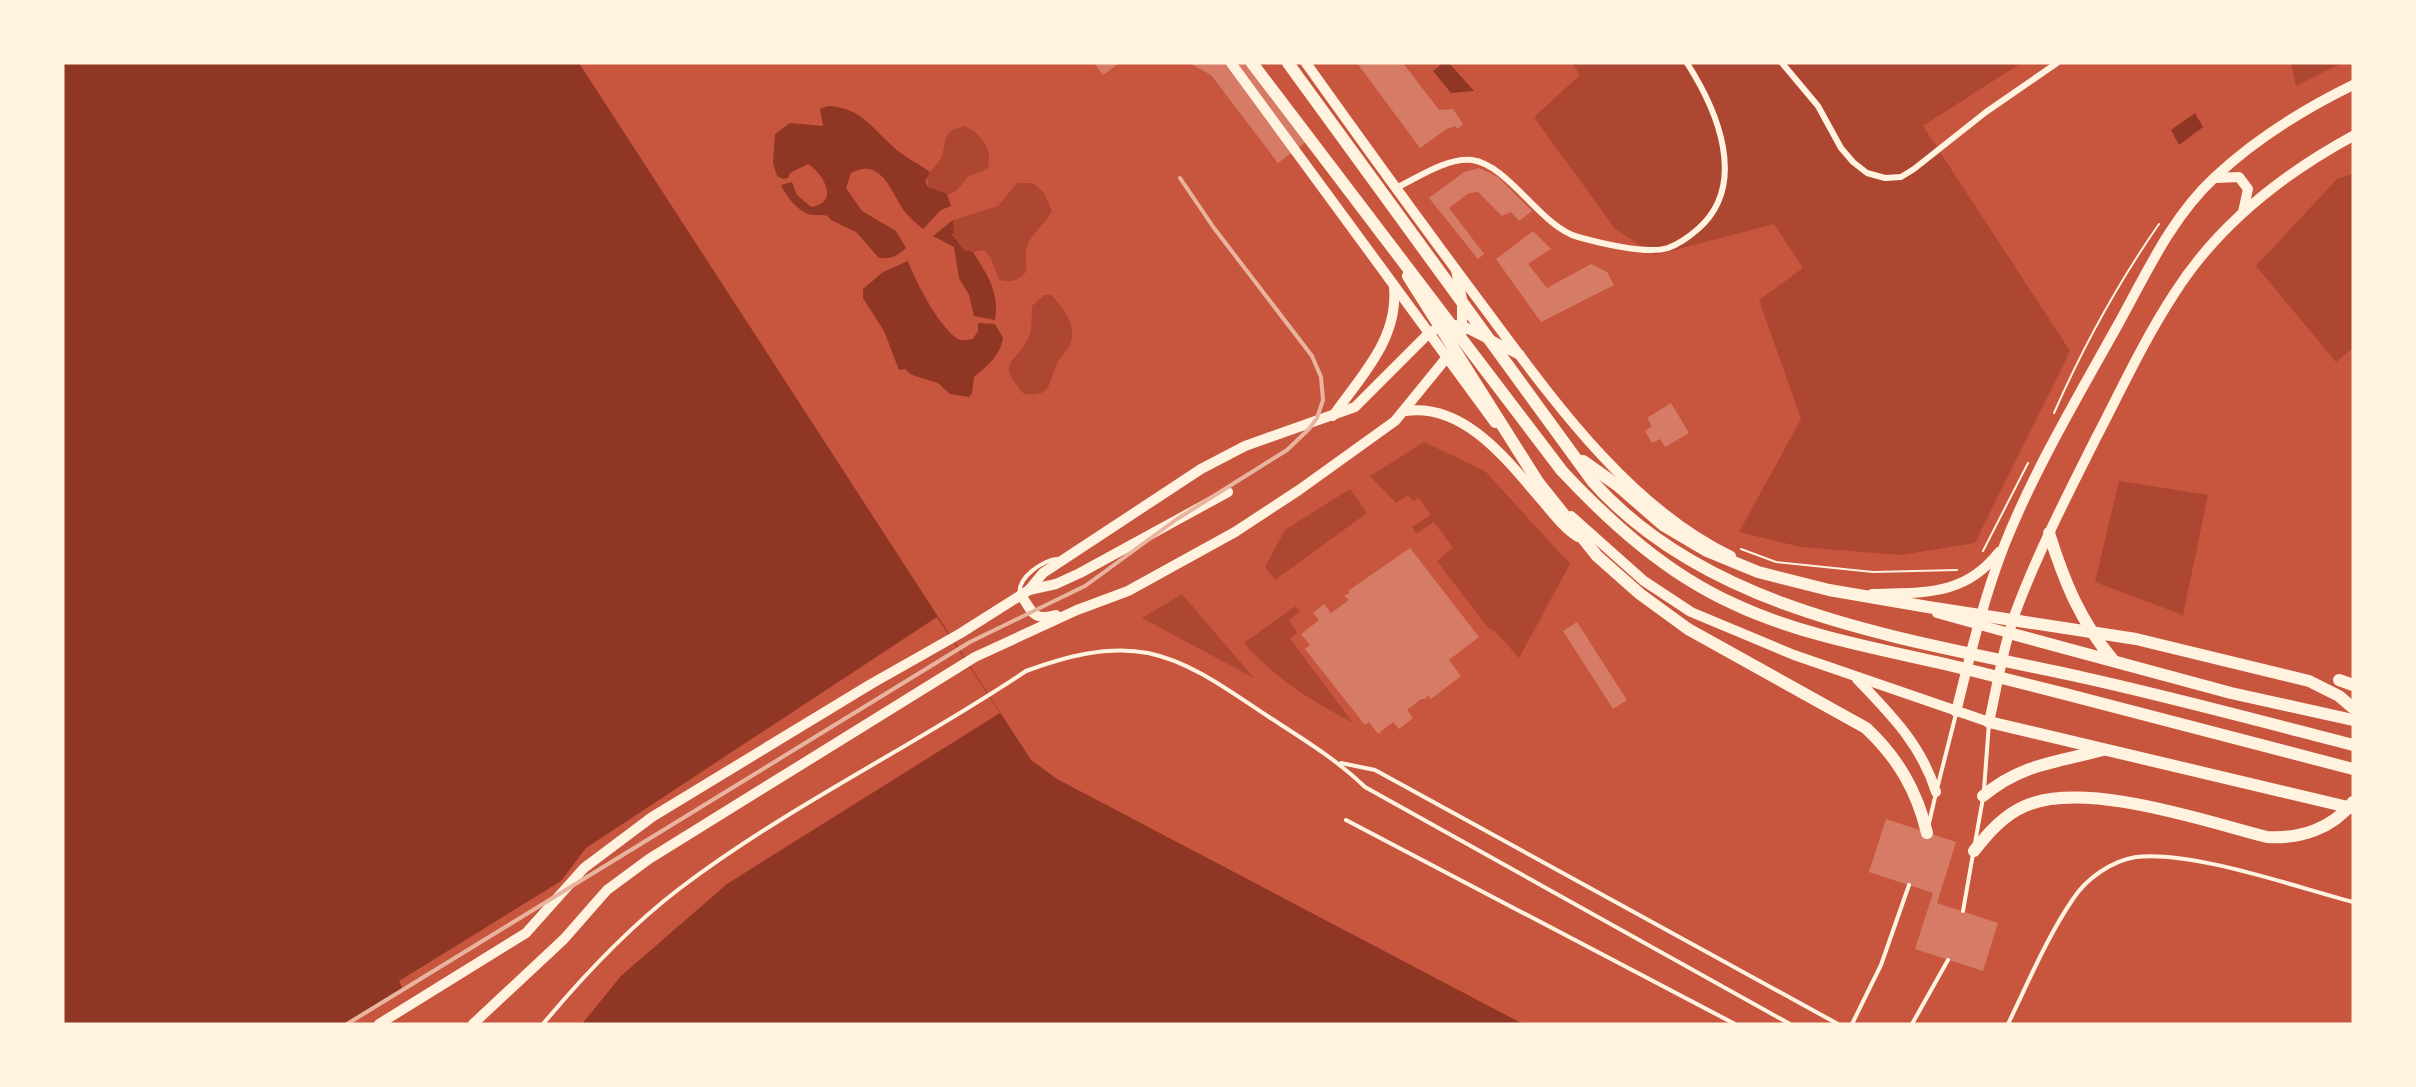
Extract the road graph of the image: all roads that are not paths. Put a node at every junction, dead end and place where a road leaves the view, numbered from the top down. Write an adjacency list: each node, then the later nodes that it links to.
1 (1232, 63): 15 (main road)
2 (1252, 63): 13 (highway)
3 (1288, 63): 22 (highway)
4 (1306, 63): 11 (main road)
5 (1687, 63): 11 (street)
6 (1782, 63): 7 (street)
7 (2057, 63)
8 (2353, 85): 10 (main road)
9 (2353, 136): 12 (main road)
10 (2214, 178): 12 (main road); 25 (main road)
11 (1395, 188): 14 (main road)
12 (2241, 215): 24 (main road)
13 (1398, 254): 43 (highway); 49 (highway)
14 (1455, 268): 16 (main road); 18 (main road)
15 (1394, 286): 17 (main road); 21 (main road)
16 (1462, 326): 17 (main road); 18 (main road); 19 (main road)
17 (1428, 334): 19 (main road); 21 (main road)
18 (1520, 355): 28 (main road)
19 (1446, 358): 20 (main road); 26 (main road)
20 (1406, 411): 26 (main road); 29 (main road)
21 (1333, 416): 27 (main road)
22 (1577, 457): 36 (highway); 40 (highway)
23 (1228, 492): 27 (main road)
24 (2049, 533): 31 (main road); 32 (highway)
25 (2004, 545): 28 (main road); 30 (main road)
26 (1606, 549): 33 (main road)
27 (1025, 593): 29 (main road); 55 (main road)
28 (1871, 594): 30 (main road)
29 (1077, 610): 56 (main road)
30 (1978, 624): 31 (main road); 37 (main road)
31 (2009, 633): 32 (highway); 39 (main road)
32 (2114, 660): 38 (highway)
33 (1855, 676): 37 (main road); 44 (main road)
34 (2339, 680): 35 (highway)
35 (2353, 685)
36 (2353, 708)
37 (1956, 712): 39 (main road); 44 (lane)
38 (2353, 720)
39 (1989, 722): 41 (highway); 45 (lane)
40 (2353, 745)
41 (2106, 750): 45 (highway); 47 (highway)
42 (1340, 763): 57 (lane); 59 (lane); 60 (lane)
43 (2353, 769)
44 (1936, 792): 49 (lane)
45 (1983, 796): 50 (lane)
46 (2353, 802): 50 (highway)
47 (2353, 809)
48 (1346, 820): 58 (lane)
49 (1927, 833)
50 (1974, 851): 53 (lane)
51 (1910, 885): 61 (lane)
52 (2353, 902): 63 (lane)
53 (1963, 911)
54 (1948, 960): 62 (lane)
55 (379, 1024)
56 (473, 1024)
57 (543, 1024)
58 (1735, 1024)
59 (1790, 1024)
60 (1838, 1024)
61 (1852, 1024)
62 (1912, 1024)
63 (2008, 1024)

